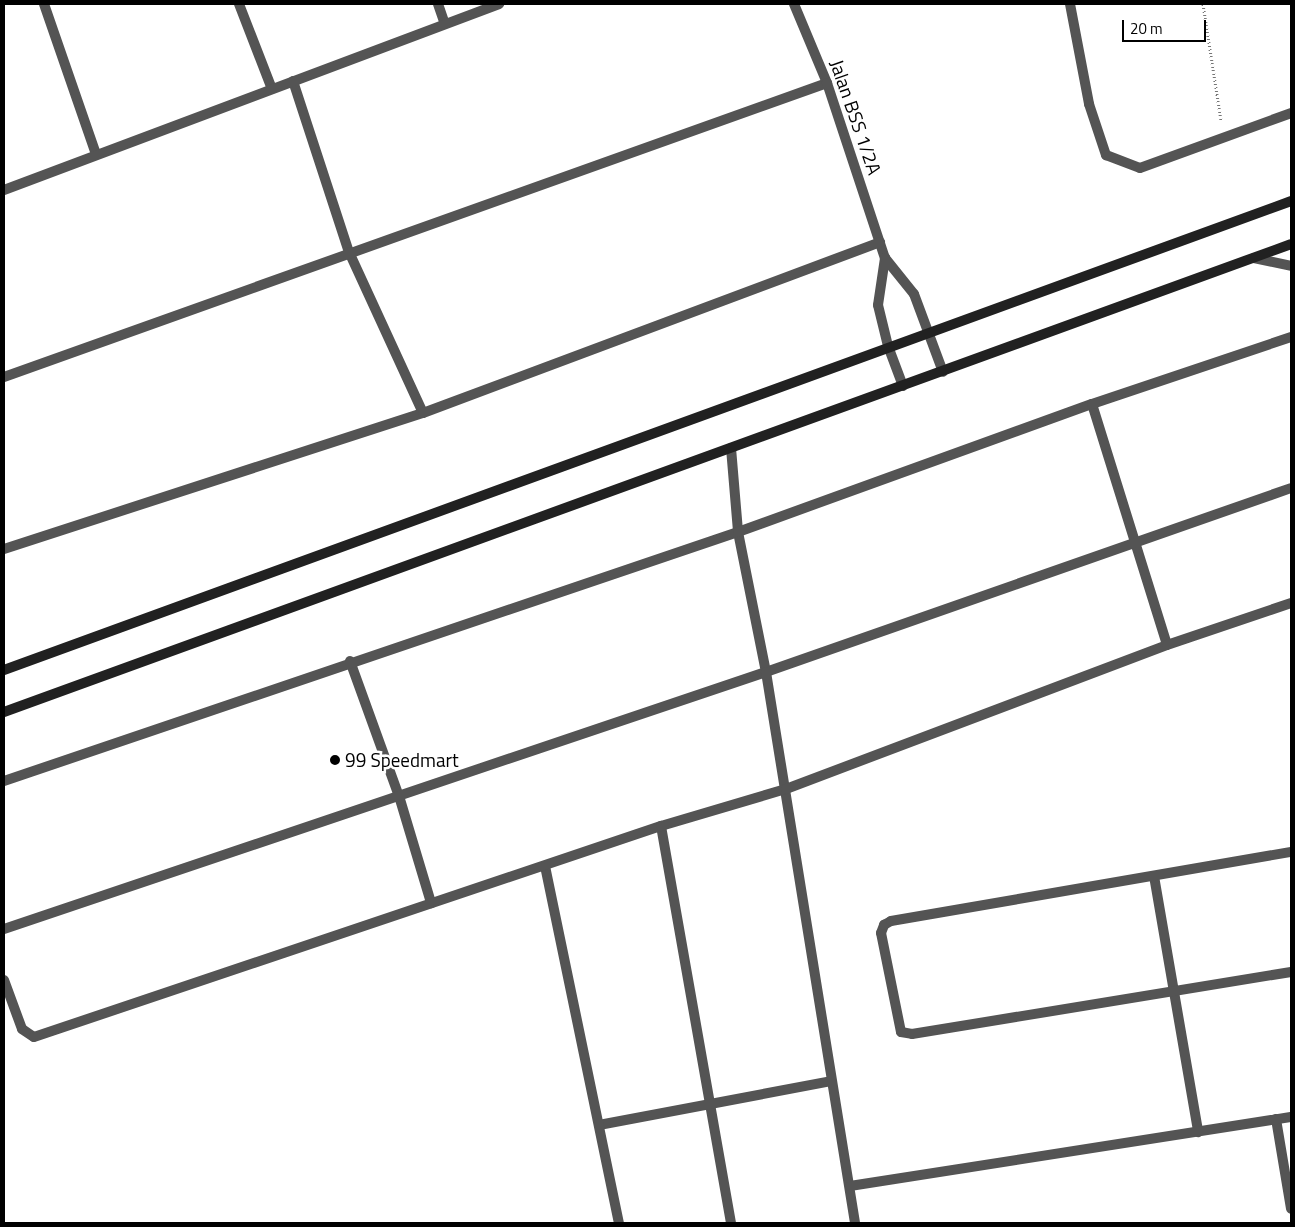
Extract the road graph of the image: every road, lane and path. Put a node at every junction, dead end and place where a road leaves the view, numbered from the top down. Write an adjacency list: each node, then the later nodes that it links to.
1 (44, 4): 14 (street)
2 (239, 4): 11 (street)
3 (438, 4): 8 (street)
4 (499, 4): 8 (street)
5 (794, 4): 10 (street, Jalan BSS 1/2A)
6 (1070, 4): 13 (street)
7 (1203, 4): 13 (path)
8 (445, 24): 9 (street)
9 (293, 80): 11 (street); 19 (street)
10 (827, 83): 17 (street, Jalan BSS 1/2A); 19 (street)
11 (272, 89): 14 (street)
12 (1291, 113): 13 (street)
13 (1224, 138)
14 (96, 154): 15 (street)
15 (4, 190)
16 (1291, 200): 23 (street)
17 (880, 242): 20 (street, Jalan BSS 1/2A); 30 (street)
18 (1291, 244): 21 (street)
19 (349, 252): 27 (street); 30 (street)
20 (885, 258): 23 (street); 25 (street)
21 (1254, 258): 22 (street); 26 (street)
22 (1291, 266)
23 (927, 331): 25 (street); 26 (street)
24 (1291, 337): 29 (street)
25 (888, 346): 28 (street); 39 (street)
26 (943, 372): 28 (street)
27 (4, 378)
28 (903, 386): 31 (street)
29 (1092, 404): 33 (street); 34 (street)
30 (423, 413): 35 (street)
31 (731, 448): 33 (street); 41 (street)
32 (1291, 488): 34 (street)
33 (738, 532): 38 (street); 40 (street)
34 (1135, 542): 37 (street); 40 (street)
35 (4, 549)
36 (1291, 603): 37 (street)
37 (1167, 645): 43 (street)
38 (350, 661): 42 (street); 44 (street)
39 (4, 670)
40 (766, 672): 43 (street); 44 (street)
41 (4, 712)
42 (4, 781)
43 (786, 789): 45 (street); 54 (street)
44 (399, 796): 49 (street); 50 (street)
45 (661, 826): 47 (street); 55 (street)
46 (1291, 852): 48 (street)
47 (545, 866): 49 (street); 58 (street)
48 (1154, 876): 53 (street); 53 (street)
49 (431, 903): 52 (street)
50 (4, 929)
51 (1291, 972): 53 (street)
52 (4, 980)
53 (1173, 992): 59 (street)
54 (831, 1081): 55 (street); 60 (street)
55 (710, 1102): 58 (street); 63 (street)
56 (1291, 1117): 57 (street)
57 (1276, 1119): 59 (street); 61 (street)
58 (599, 1125): 62 (street)
59 (1198, 1132): 60 (street)
60 (850, 1186): 64 (street)
61 (1291, 1209)
62 (619, 1223)
63 (731, 1223)
64 (855, 1223)

